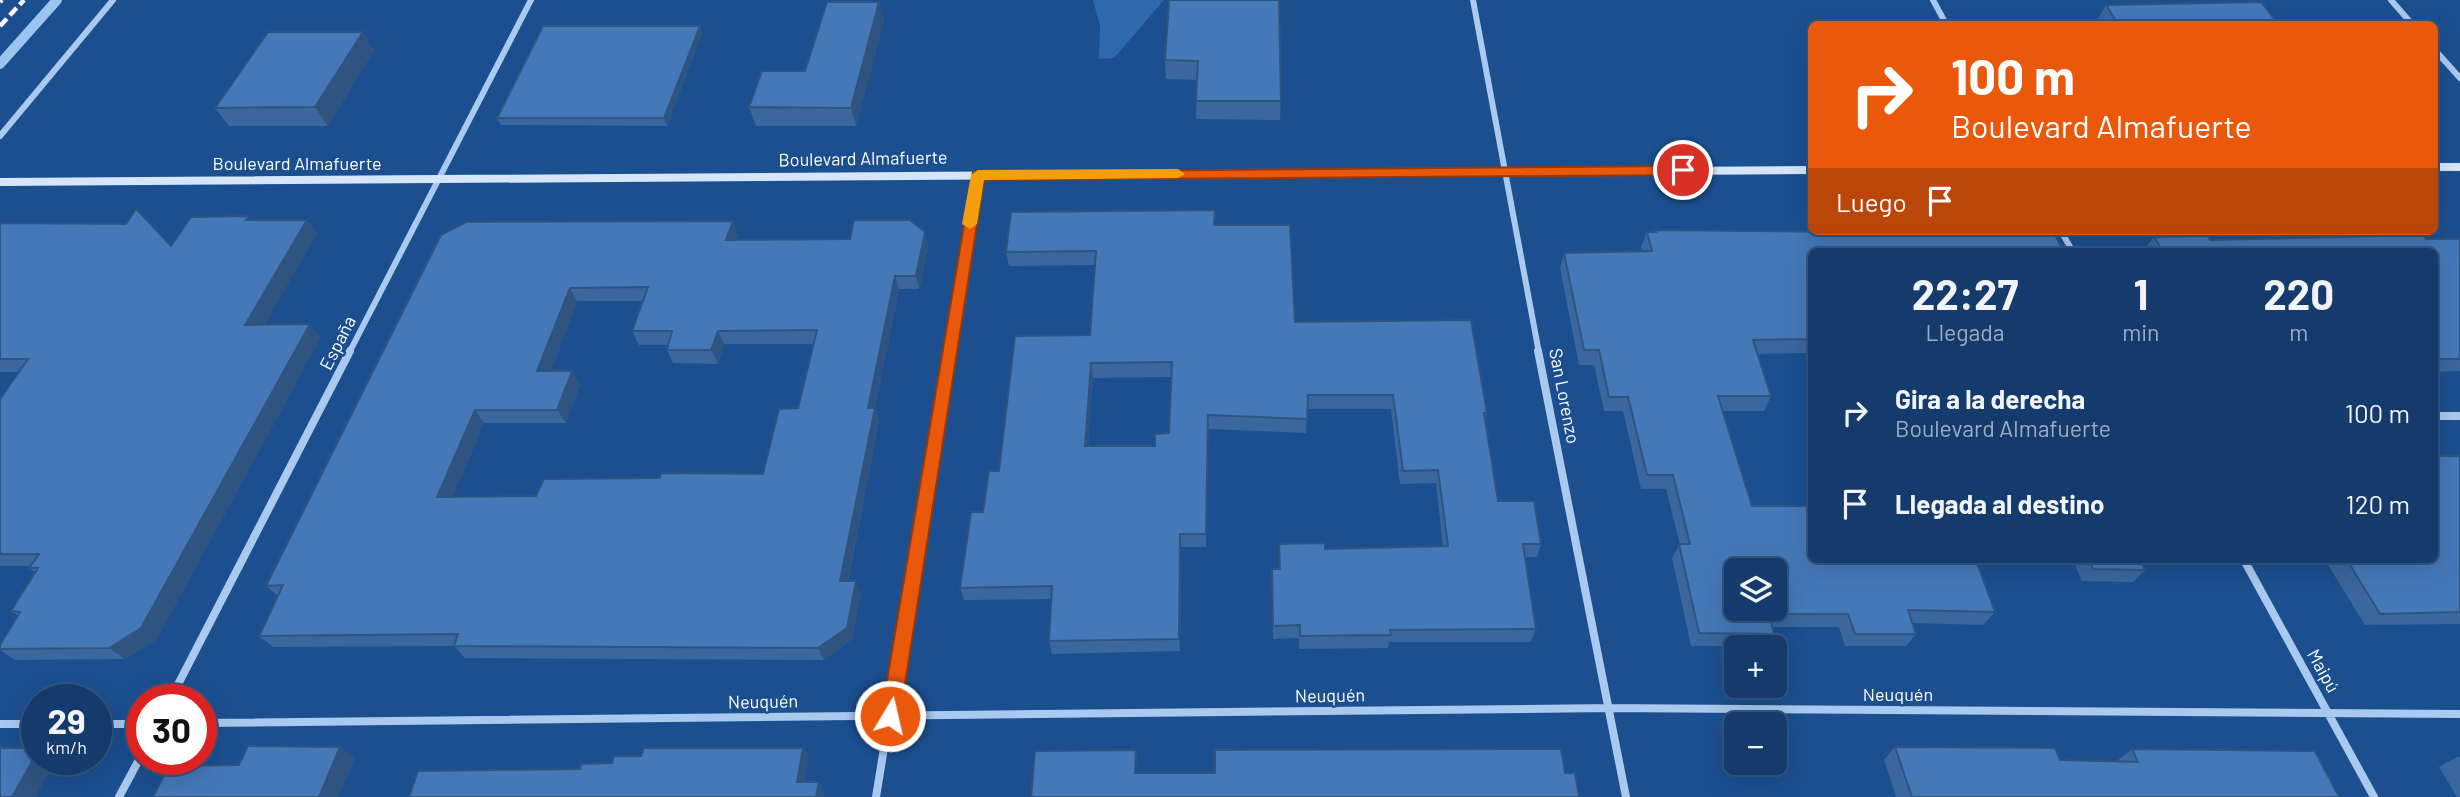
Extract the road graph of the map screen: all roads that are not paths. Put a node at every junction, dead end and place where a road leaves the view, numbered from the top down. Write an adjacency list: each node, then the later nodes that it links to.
1 (113, 0): 10 (street)
2 (531, 0): 16 (street, España)
3 (1474, 0): 14 (street, San Lorenzo)
4 (1933, 0): 6 (street)
5 (2391, 0): 7 (street)
6 (1944, 21)
7 (2409, 21)
8 (2438, 54): 9 (street)
9 (2460, 79)
10 (0, 136)
11 (2438, 167): 12 (main road)
12 (2460, 167)
13 (1808, 170): 14 (main road, Boulevard Almafuerte)
14 (1503, 171): 15 (main road, Boulevard Almafuerte); 22 (street, San Lorenzo)
15 (978, 175): 16 (main road, Boulevard Almafuerte); 25 (street)
16 (440, 181): 17 (main road, Boulevard Almafuerte); 21 (street, España)
17 (0, 183)
18 (2438, 416): 19 (street)
19 (2460, 416)
20 (2246, 563): 23 (street, Maipú)
21 (178, 684)
22 (1609, 708): 23 (street, Neuquén); 25 (street, Neuquén); 32 (street, San Lorenzo)
23 (2329, 714): 24 (street, Neuquén); 33 (street, Maipú)
24 (2460, 714)
25 (890, 716): 26 (street, Neuquén); 31 (street)
26 (217, 723)
27 (0, 724): 28 (street)
28 (21, 724)
29 (131, 775): 30 (street)
30 (119, 797)
31 (876, 797)
32 (1626, 797)
33 (2374, 797)

